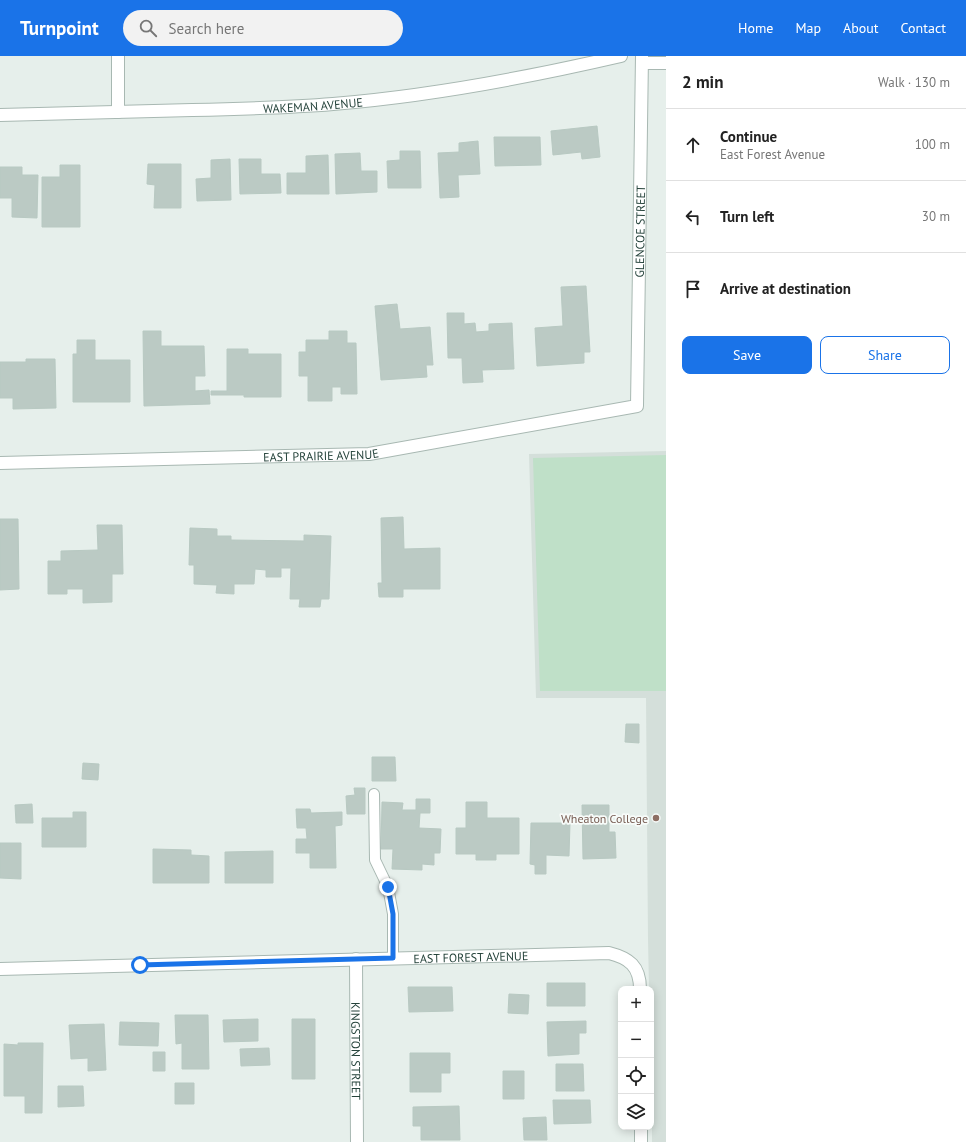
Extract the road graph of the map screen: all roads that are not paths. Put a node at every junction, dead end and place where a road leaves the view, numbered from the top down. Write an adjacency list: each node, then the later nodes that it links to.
1 (118, 56): 5 (street)
2 (622, 56): 5 (street, WAKEMAN AVENUE)
3 (642, 56): 4 (street); 7 (street, GLENCOE STREET)
4 (666, 62)
5 (118, 112): 6 (street, WAKEMAN AVENUE)
6 (0, 115)
7 (637, 406): 8 (street, EAST PRAIRIE AVENUE)
8 (0, 463)
9 (374, 794): 10 (lane)
10 (393, 958): 11 (street, EAST FOREST AVENUE); 13 (street, EAST FOREST AVENUE)
11 (356, 959): 12 (street, EAST FOREST AVENUE); 15 (street, KINGSTON STREET)
12 (0, 969)
13 (640, 986)
14 (641, 1130): 16 (street)
15 (357, 1142)
16 (641, 1142)

